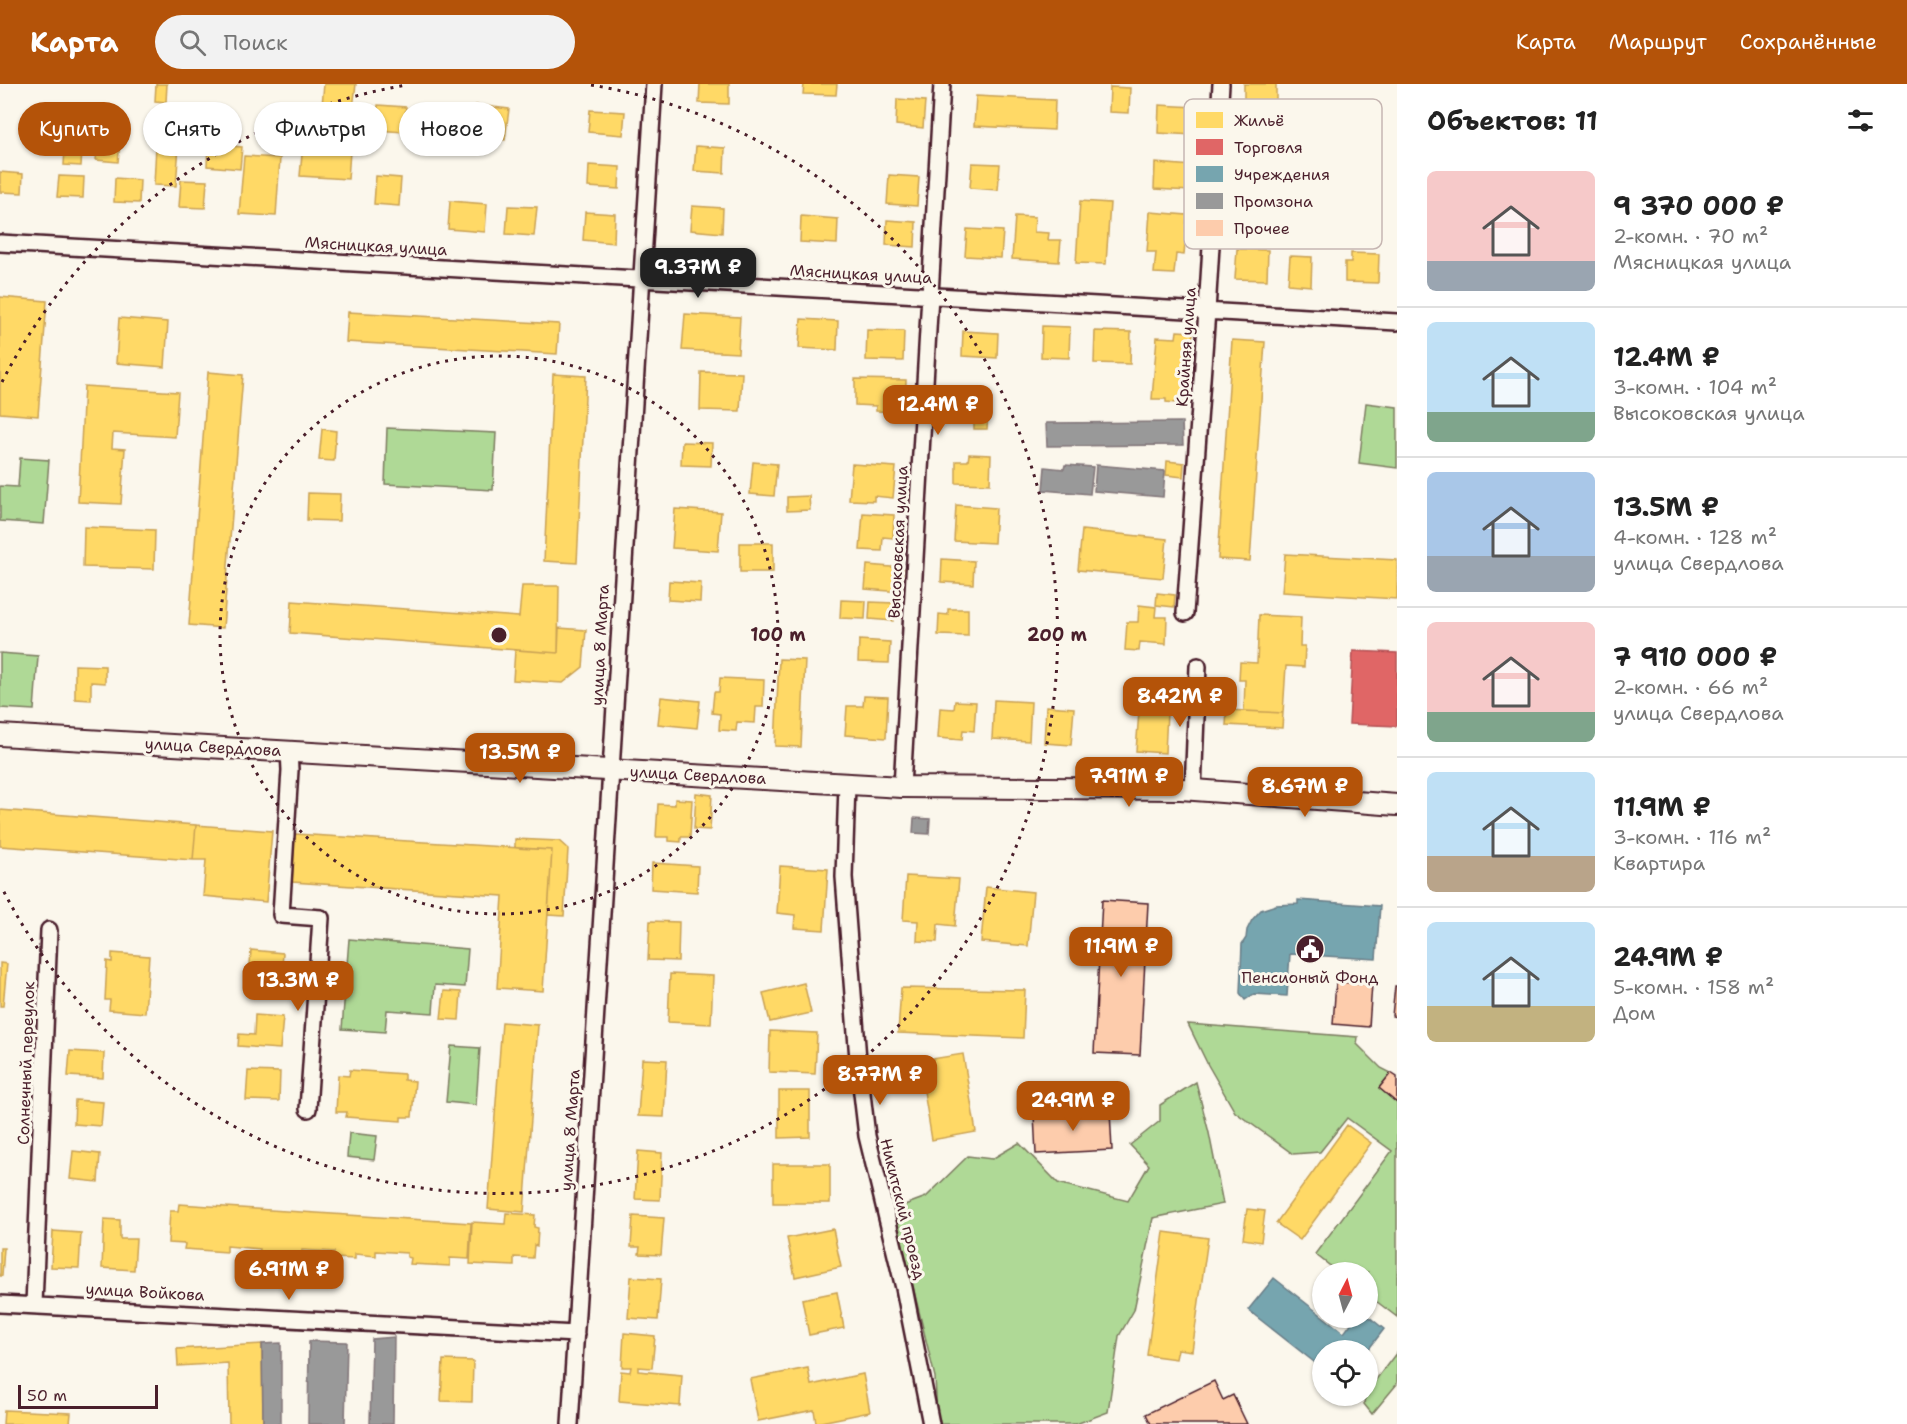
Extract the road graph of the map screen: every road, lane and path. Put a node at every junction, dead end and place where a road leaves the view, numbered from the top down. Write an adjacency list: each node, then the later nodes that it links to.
1 (654, 84): 7 (street, улица 8 Марта)
2 (942, 84): 8 (street, Высоковская улица)
3 (1221, 84): 4 (street, Крайняя улица)
4 (1220, 99)
5 (0, 243): 7 (street, Мясницкая улица)
6 (1211, 249): 9 (street, Крайняя улица)
7 (642, 279): 8 (street, Мясницкая улица); 15 (street, улица 8 Марта)
8 (930, 296): 9 (street, Мясницкая улица); 17 (street, Высоковская улица)
9 (1207, 311): 10 (street, Мясницкая улица); 11 (street, Крайняя улица)
10 (1397, 322)
11 (1185, 613)
12 (1198, 666): 18 (street)
13 (0, 735): 14 (street, улица Свердлова)
14 (289, 751): 15 (street, улица Свердлова); 21 (street)
15 (611, 770): 16 (street, улица Свердлова); 24 (street, улица 8 Марта)
16 (847, 784): 17 (street, улица Свердлова); 26 (street, Никитский проезд)
17 (902, 787): 18 (street, улица Свердлова)
18 (1193, 791): 19 (street, улица Свердлова)
19 (1397, 805)
20 (50, 930): 23 (street, Солнечный переулок)
21 (308, 1109)
22 (0, 1304): 23 (street, улица Войкова)
23 (34, 1305): 24 (street, улица Войкова)
24 (576, 1334): 25 (street, улица 8 Марта)
25 (570, 1424)
26 (931, 1424)

